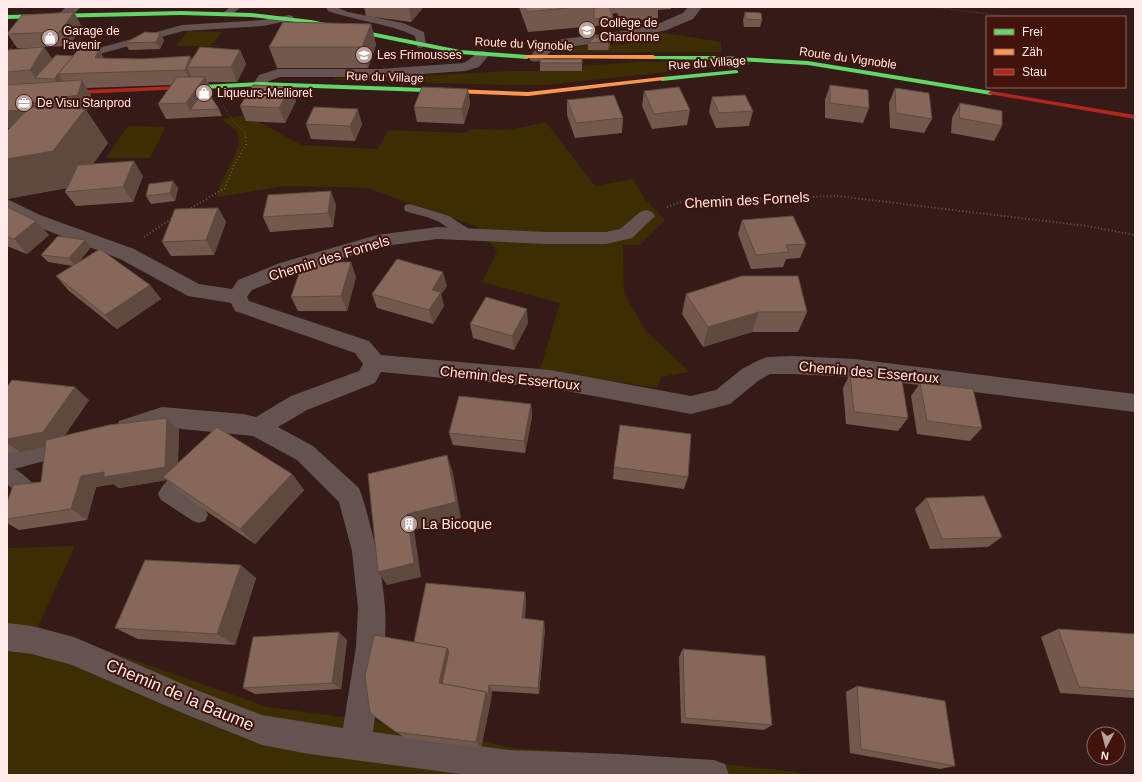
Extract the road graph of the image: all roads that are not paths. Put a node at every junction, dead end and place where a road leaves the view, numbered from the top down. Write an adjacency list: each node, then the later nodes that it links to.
1 (331, 7): 8 (lane)
2 (695, 7): 10 (street)
3 (232, 10): 4 (street, Route du Vignoble); 6 (street, Route du Vignoble)
4 (64, 13): 5 (street, Route du Vignoble); 7 (street)
5 (7, 17)
6 (289, 18): 8 (street, Route du Vignoble); 15 (lane)
7 (14, 29)
8 (421, 45): 9 (street, Route du Vignoble)
9 (482, 55): 10 (street, Route du Vignoble); 14 (street)
10 (536, 58): 12 (street, Route du Vignoble)
11 (780, 71): 12 (street)
12 (858, 71): 17 (street, Route du Vignoble)
13 (742, 72): 14 (street, Rue du Village)
14 (260, 84): 15 (street, Rue du Village)
15 (60, 93): 16 (street, Rue du Village)
16 (7, 98)
17 (1135, 117)
18 (7, 205): 22 (street)
19 (410, 208): 21 (lane)
20 (646, 216): 21 (street, Chemin des Fornels)
21 (467, 234): 22 (street, Chemin des Fornels)
22 (237, 297): 23 (street)
23 (375, 363): 24 (street, Chemin des Essertoux); 25 (street)
24 (1135, 403)
25 (242, 430): 26 (street); 32 (street)
26 (7, 461)
27 (200, 461): 30 (lane)
28 (7, 473): 29 (lane)
29 (30, 492)
30 (199, 515)
31 (7, 637): 32 (street, Chemin de la Baume)
32 (356, 745): 33 (street, Chemin de la Baume)
33 (714, 775)

